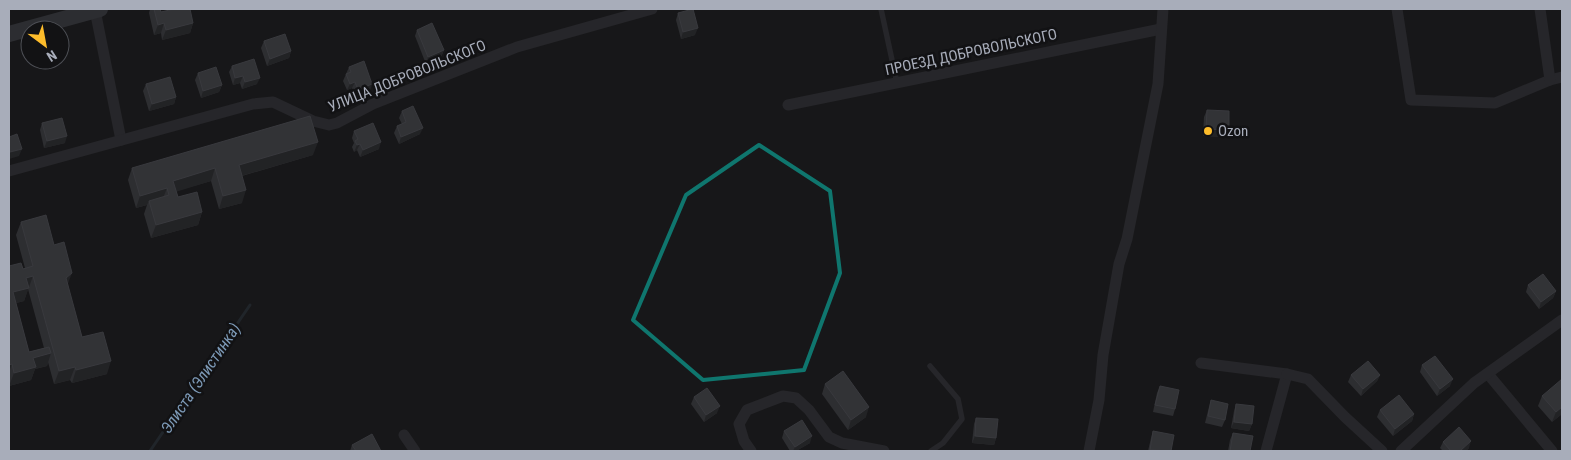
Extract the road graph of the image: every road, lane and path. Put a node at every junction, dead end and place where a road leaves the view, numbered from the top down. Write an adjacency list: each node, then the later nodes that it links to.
1 (652, 9): 13 (street, УЛИЦА ДОБРОВОЛЬСКОГО)
2 (881, 9): 11 (lane)
3 (1163, 9): 7 (street)
4 (1397, 9): 10 (street)
5 (1540, 9): 10 (street)
6 (97, 10): 8 (street); 13 (street)
7 (1160, 29): 11 (street, ПРОЕЗД ДОБРОВОЛЬСКОГО); 25 (street)
8 (9, 34)
9 (1562, 77): 10 (street)
10 (1550, 80)
11 (897, 83): 12 (street, ПРОЕЗД ДОБРОВОЛЬСКОГО)
12 (788, 105)
13 (121, 140): 14 (street, УЛИЦА ДОБРОВОЛЬСКОГО)
14 (9, 171)
15 (1562, 320): 19 (street)
16 (1201, 362): 18 (street)
17 (930, 366): 24 (lane)
18 (1287, 374): 26 (street); 27 (street)
19 (1488, 374): 28 (street); 29 (street)
20 (404, 434): 21 (street)
21 (415, 451)
22 (751, 451): 23 (street)
23 (884, 451)
24 (931, 451)
25 (1090, 451)
26 (1266, 451)
27 (1382, 451)
28 (1401, 451)
29 (1552, 451)

